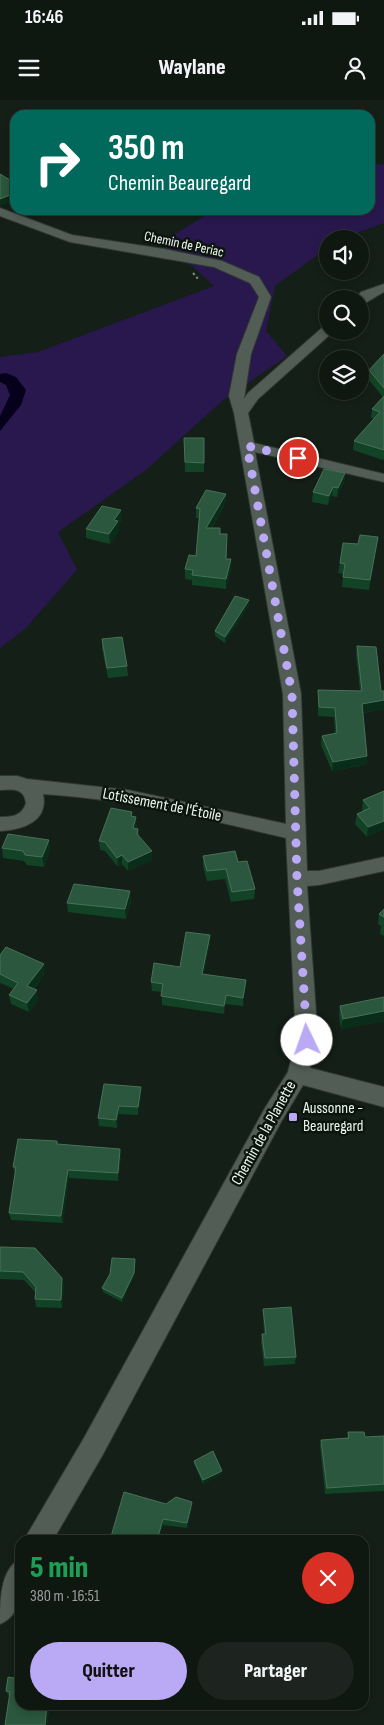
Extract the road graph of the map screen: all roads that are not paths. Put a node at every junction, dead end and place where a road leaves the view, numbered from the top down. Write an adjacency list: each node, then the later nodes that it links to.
1 (0, 212): 5 (street, Chemin de Periac)
2 (384, 288): 3 (street)
3 (369, 295)
4 (319, 338): 5 (street)
5 (241, 413): 6 (street, Chemin de la Planette)
6 (247, 446): 7 (street); 11 (street, Chemin de la Planette)
7 (384, 478)
8 (0, 783): 9 (street, Lotissement de l'Étoile)
9 (27, 786): 10 (street); 11 (street, Lotissement de l'Étoile)
10 (0, 824)
11 (295, 833): 13 (street, Chemin de la Planette)
12 (384, 864): 13 (street)
13 (297, 879): 14 (street, Chemin de la Planette)
14 (298, 1074): 15 (street); 16 (street, Chemin de la Planette)
15 (384, 1097)
16 (41, 1535)
17 (15, 1582): 18 (street)
18 (0, 1610)

